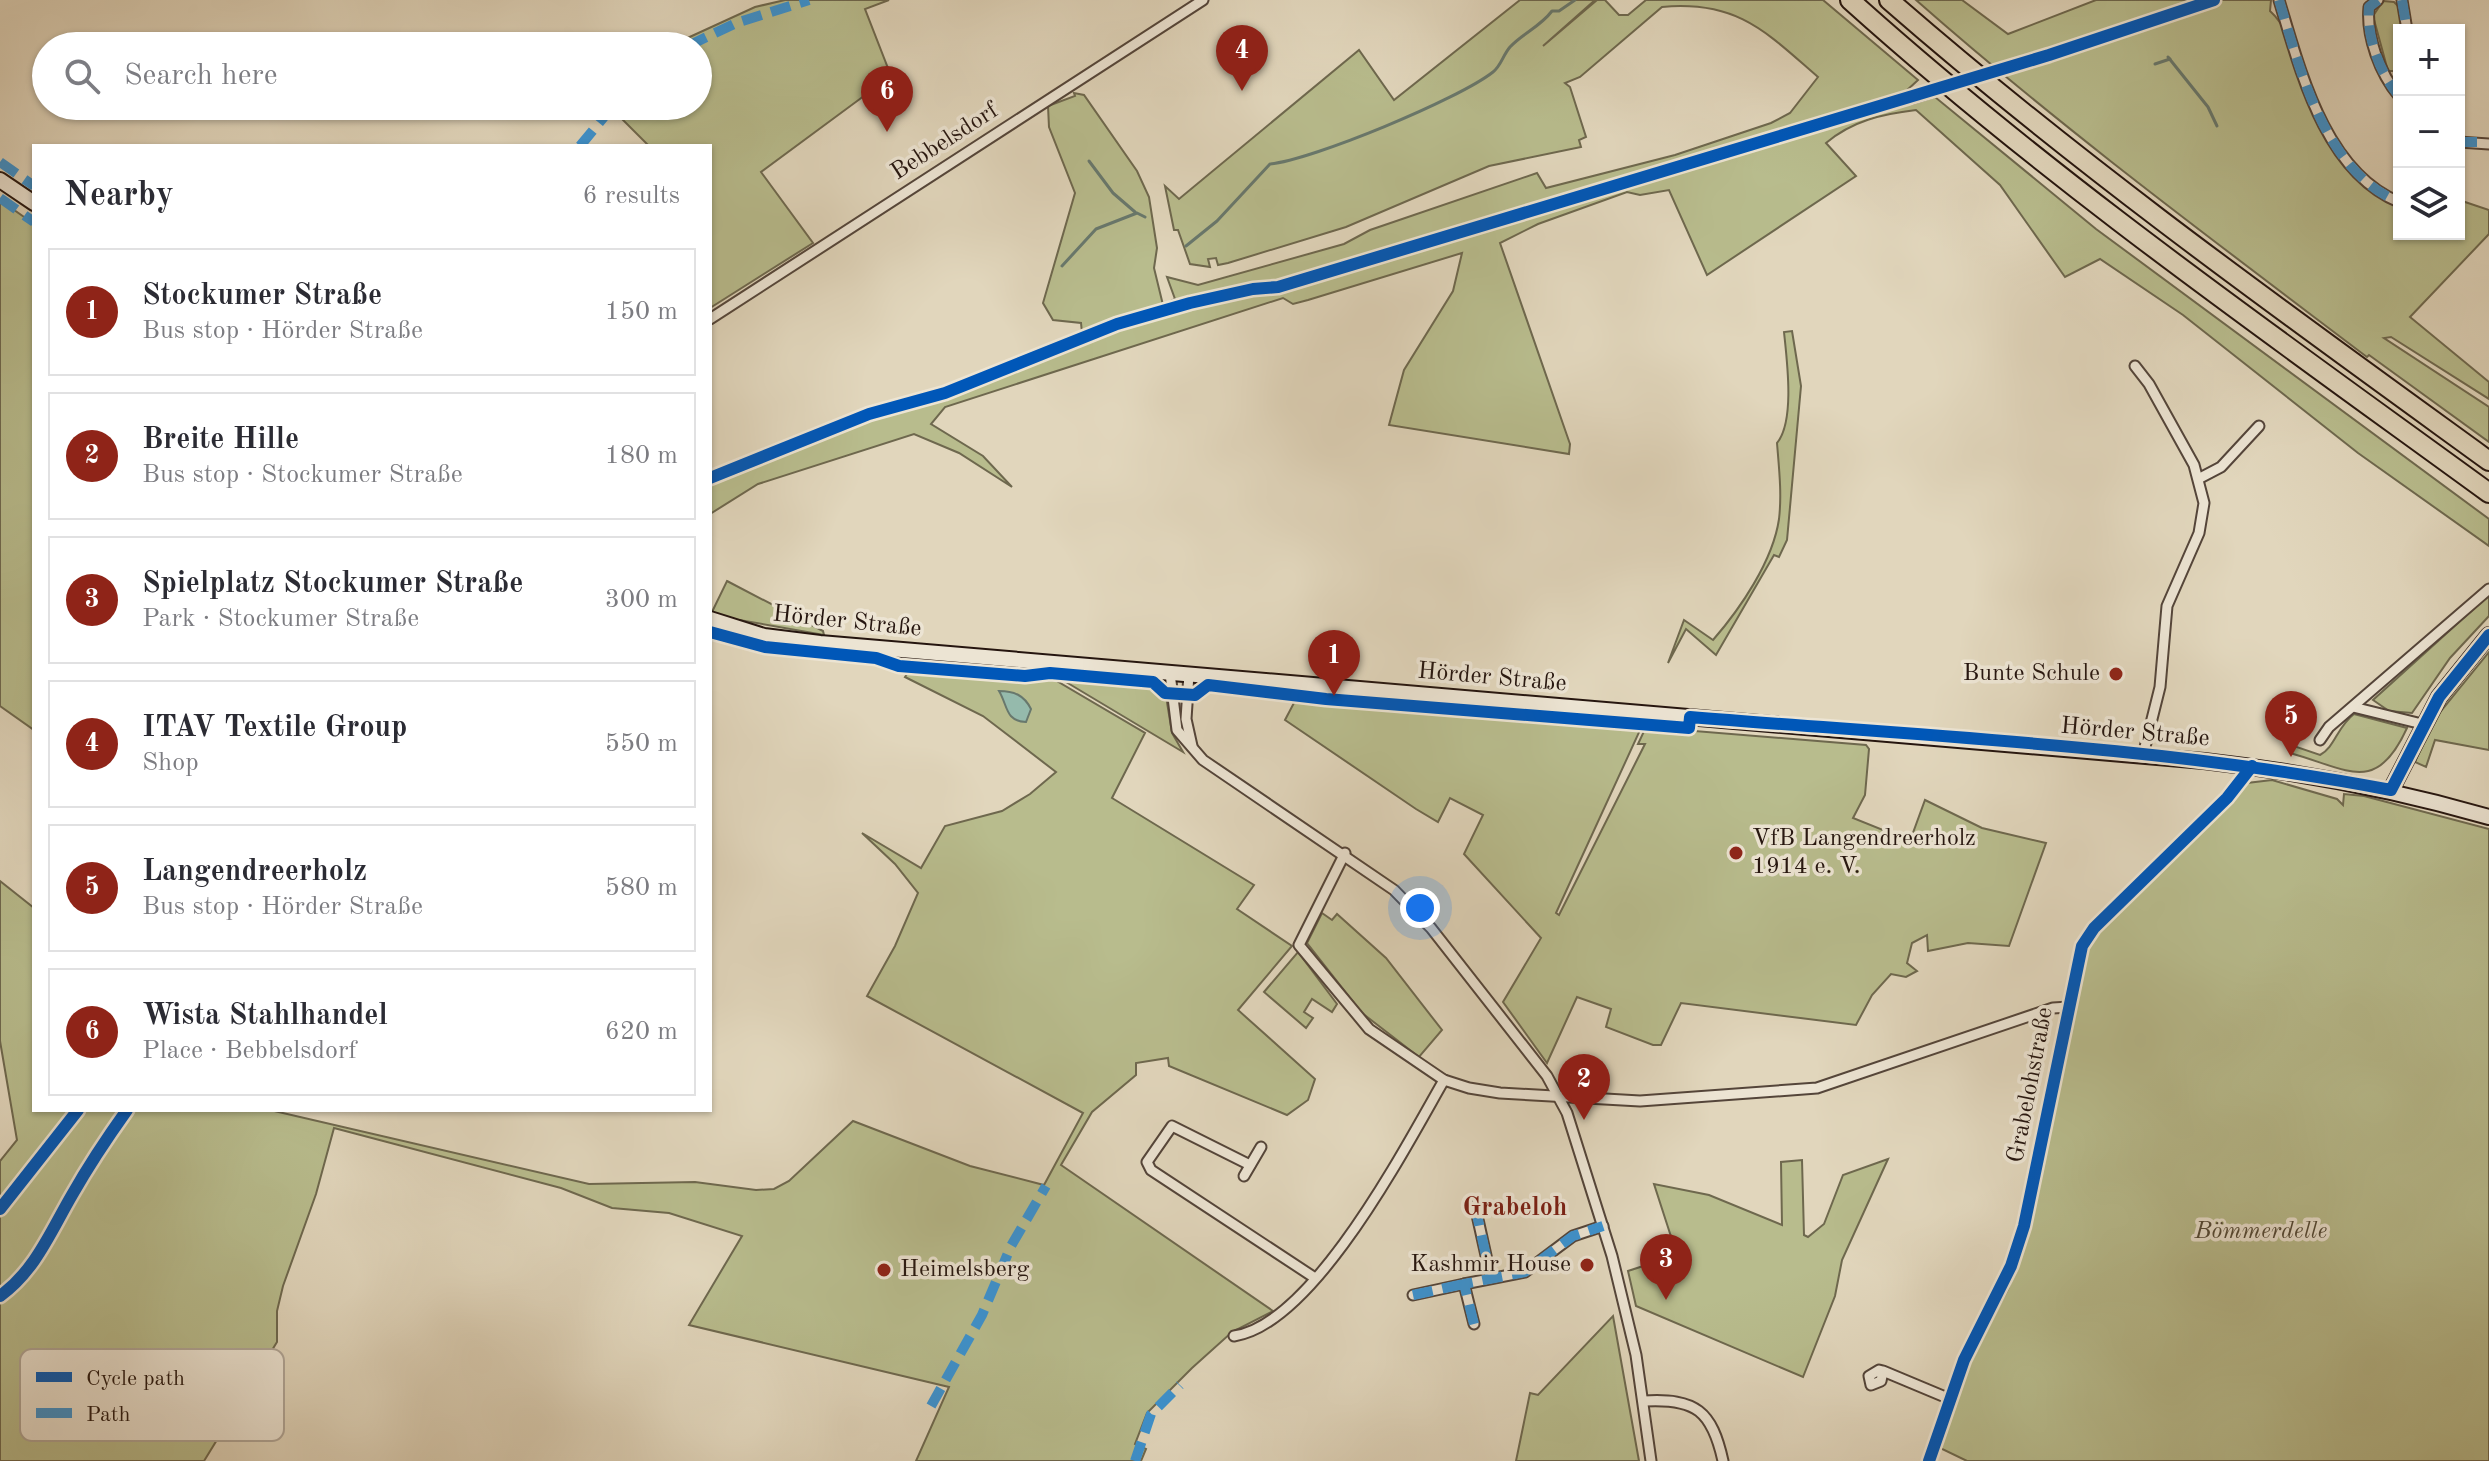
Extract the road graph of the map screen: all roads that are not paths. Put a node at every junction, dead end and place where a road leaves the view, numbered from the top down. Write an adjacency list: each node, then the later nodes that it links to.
1 (1203, 0): 14 (street, Bebbelsdorf)
2 (1850, 0): 19 (highway)
3 (1889, 0): 17 (highway)
4 (2279, 0): 12 (street)
5 (2378, 0): 8 (street)
6 (2402, 0): 7 (street)
7 (2406, 24)
8 (2393, 85)
9 (2465, 142): 10 (street)
10 (2489, 144)
11 (0, 180): 13 (main road)
12 (2393, 198)
13 (32, 202)
14 (712, 318)
15 (2135, 366): 18 (street)
16 (2259, 426): 18 (street)
17 (2489, 461)
18 (2200, 478): 29 (street)
19 (2489, 493)
20 (2489, 589): 25 (street)
21 (712, 620): 23 (main road, Hörder Straße)
22 (2489, 635): 26 (main road)
23 (1170, 673): 24 (main road, Hörder Straße); 28 (street)
24 (1189, 674): 28 (street); 29 (main road, Hörder Straße)
25 (2353, 707): 26 (street); 27 (street)
26 (2422, 724): 31 (main road)
27 (2320, 740)
28 (1193, 749): 33 (street)
29 (2143, 755): 30 (main road, Hörder Straße)
30 (2252, 766): 31 (main road, Hörder Straße); 34 (street, Grabelohstraße)
31 (2391, 790): 32 (main road, Hörder Straße)
32 (2489, 817)
33 (1345, 853): 35 (street); 36 (street)
34 (2069, 1007): 36 (street); 49 (street, Grabelohstraße)
35 (1444, 1080): 36 (street); 42 (street)
36 (1559, 1095): 41 (street)
37 (1261, 1147): 38 (street)
38 (1250, 1165): 39 (street); 42 (street)
39 (1244, 1176)
40 (1475, 1206): 43 (street)
41 (1603, 1226): 43 (street); 50 (street)
42 (1315, 1278): 47 (street)
43 (1491, 1278): 44 (street)
44 (1464, 1284): 45 (street); 46 (street)
45 (1413, 1295)
46 (1474, 1324)
47 (1234, 1336)
48 (1883, 1371): 49 (street)
49 (1950, 1399): 53 (street, Grabelohstraße)
50 (1644, 1401): 51 (street); 52 (street)
51 (1651, 1461)
52 (1723, 1461)
53 (1929, 1461)

